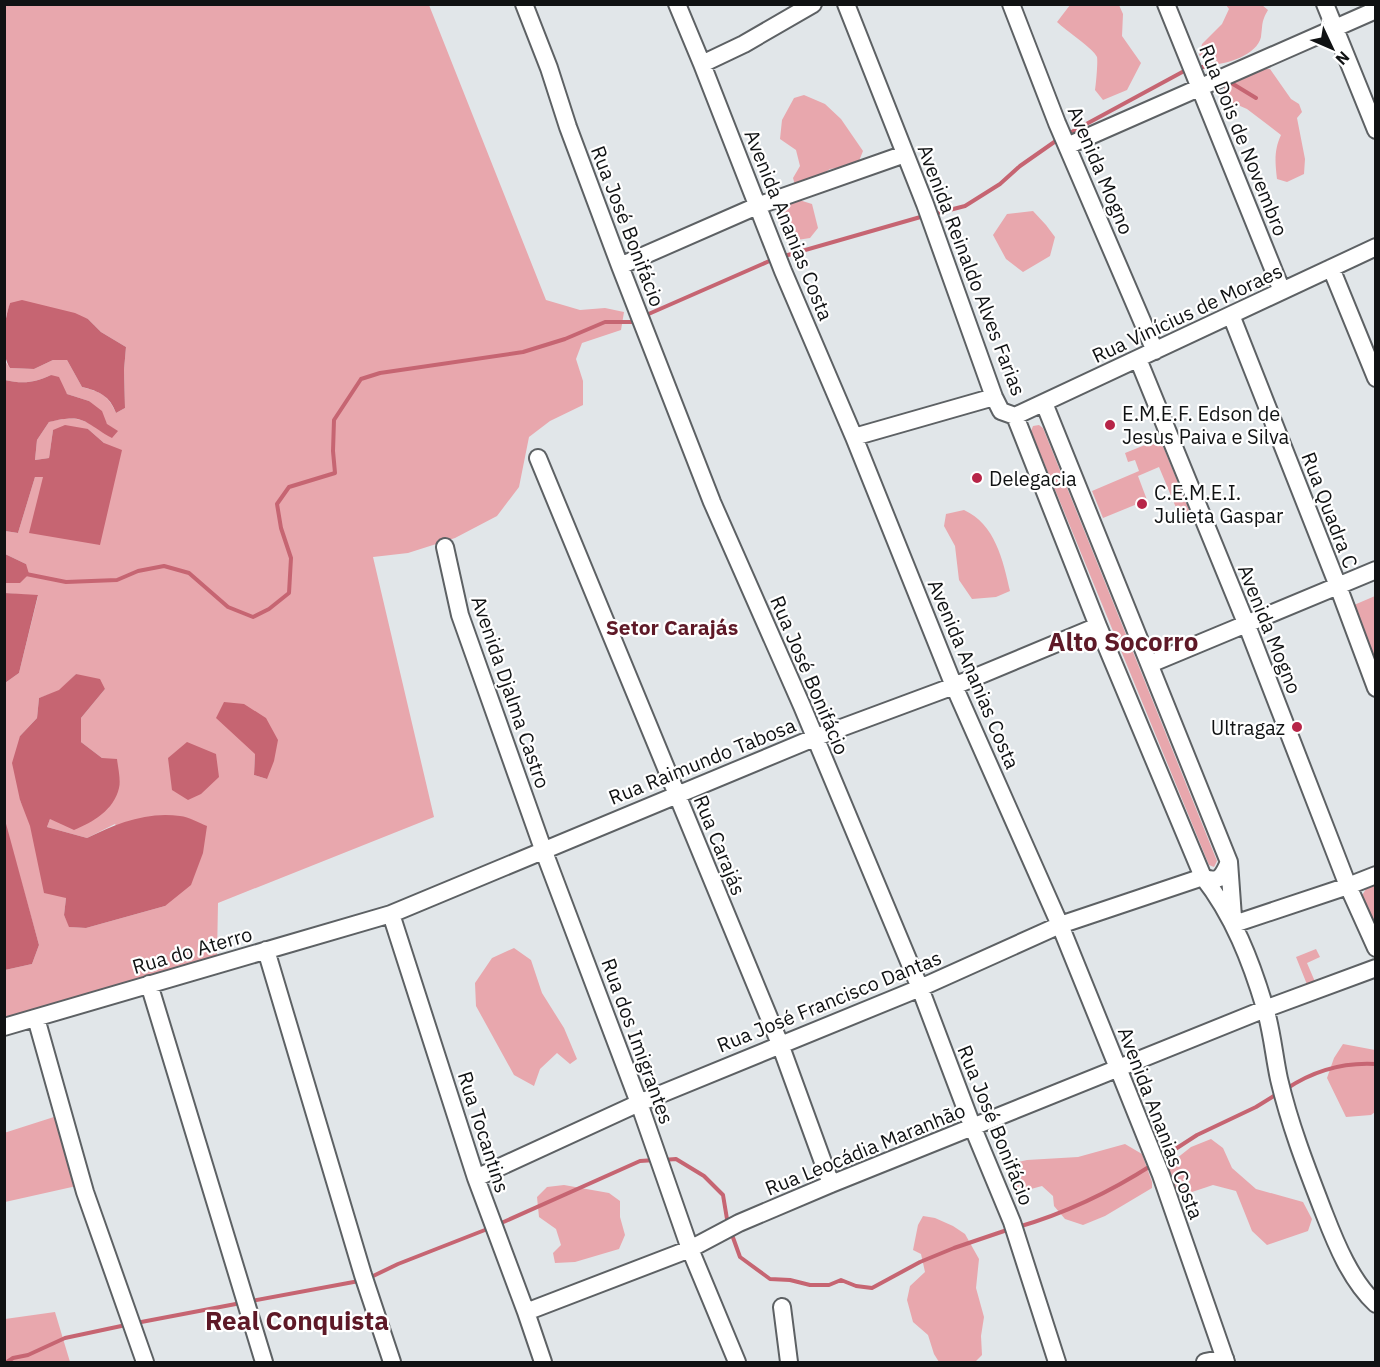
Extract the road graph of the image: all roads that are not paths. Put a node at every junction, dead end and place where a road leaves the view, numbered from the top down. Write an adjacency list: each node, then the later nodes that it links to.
1 (524, 4): 17 (street, Rua José Bonifácio)
2 (677, 4): 10 (street, Avenida Ananias Costa)
3 (813, 4): 10 (street)
4 (846, 4): 14 (street, Avenida Reinaldo Alves Farias)
5 (1011, 4): 13 (street, Avenida Mogno)
6 (1166, 4): 11 (street, Rua Dois de Novembro)
7 (1325, 4): 9 (street)
8 (1376, 10): 9 (street)
9 (1335, 28): 11 (street); 12 (street)
10 (702, 64): 15 (street, Avenida Ananias Costa)
11 (1204, 83): 13 (street); 19 (street, Rua Dois de Novembro)
12 (1376, 130)
13 (1067, 144): 21 (street, Avenida Mogno)
14 (905, 154): 15 (street); 24 (street, Avenida Reinaldo Alves Farias)
15 (757, 206): 17 (street); 27 (street, Avenida Ananias Costa)
16 (1376, 247): 18 (street, Rua Vinícius de Moraes)
17 (620, 266): 37 (street, Rua José Bonifácio)
18 (1331, 267): 19 (street, Rua Vinícius de Moraes); 23 (street)
19 (1282, 291): 20 (street, Rua Vinícius de Moraes)
20 (1231, 315): 21 (street, Rua Vinícius de Moraes); 31 (street, Rua Quadra C)
21 (1155, 351): 22 (street, Rua Vinícius de Moraes)
22 (1138, 359): 25 (street, Rua Vinícius de Moraes); 32 (street, Avenida Mogno)
23 (1376, 378)
24 (994, 397): 26 (street, Avenida Reinaldo Alves Farias); 27 (street)
25 (1044, 403): 26 (street, Rua Vinícius de Moraes); 34 (street, Avenida Reinaldo Alves Farias)
26 (1015, 416): 33 (street, Avenida Reinaldo Alves Farias)
27 (854, 437): 35 (street, Avenida Ananias Costa)
28 (538, 458): 38 (street, Rua Carajás)
29 (445, 547): 39 (street, Avenida Djalma Castro)
30 (1376, 570): 31 (street)
31 (1338, 586): 32 (street); 36 (street, Rua Quadra C)
32 (1246, 623): 34 (street); 43 (street, Avenida Mogno)
33 (1098, 626): 35 (street, Rua Raimundo Tabosa); 42 (street, Avenida Reinaldo Alves Farias)
34 (1150, 664): 40 (street, Avenida Reinaldo Alves Farias)
35 (954, 686): 37 (street, Rua Raimundo Tabosa); 46 (street, Avenida Ananias Costa)
36 (1376, 688)
37 (814, 738): 38 (street, Rua Raimundo Tabosa); 51 (street, Rua José Bonifácio)
38 (676, 795): 39 (street, Rua Raimundo Tabosa); 55 (street, Rua Carajás)
39 (543, 849): 44 (street, Rua Raimundo Tabosa); 57 (street, Rua dos Imigrantes)
40 (1229, 862): 42 (street); 45 (street, Avenida Reinaldo Alves Farias)
41 (1376, 874): 43 (street)
42 (1203, 877): 45 (street, Avenida Reinaldo Alves Farias); 46 (street, Rua José Francisco Dantas)
43 (1348, 886): 45 (street); 47 (street, Avenida Mogno)
44 (391, 914): 48 (street, Rua do Aterro); 59 (street, Rua Tocantins)
45 (1234, 924): 52 (street, Avenida Reinaldo Alves Farias)
46 (1060, 925): 51 (street, Rua José Francisco Dantas); 56 (street, Avenida Ananias Costa)
47 (1376, 948)
48 (266, 950): 50 (street, Rua do Aterro); 68 (street)
49 (1376, 968): 52 (street, Rua Leocádia Maranhão)
50 (149, 984): 53 (street, Rua do Aterro); 67 (street)
51 (920, 988): 55 (street, Rua José Francisco Dantas); 58 (street, Rua José Bonifácio)
52 (1265, 1009): 56 (street, Rua Leocádia Maranhão); 62 (street, Avenida Reinaldo Alves Farias)
53 (36, 1018): 54 (street, Rua do Aterro); 66 (street)
54 (4, 1028)
55 (780, 1044): 57 (street, Rua José Francisco Dantas); 60 (street, Rua Carajás)
56 (1118, 1068): 58 (street, Rua Leocádia Maranhão); 65 (street, Avenida Ananias Costa)
57 (639, 1103): 59 (street, Rua José Francisco Dantas); 61 (street, Rua dos Imigrantes)
58 (973, 1128): 60 (street, Rua Leocádia Maranhão); 72 (street, Rua José Bonifácio)
59 (476, 1178): 64 (street, Rua Tocantins)
60 (831, 1184): 61 (street, Rua Leocádia Maranhão)
61 (690, 1249): 64 (street, Rua Leocádia Maranhão); 70 (street)
62 (1376, 1304)
63 (783, 1307): 71 (street)
64 (526, 1312): 69 (street, Rua Tocantins)
65 (1225, 1360): 73 (street)
66 (146, 1362)
67 (264, 1362)
68 (392, 1362)
69 (543, 1362)
70 (737, 1362)
71 (789, 1362)
72 (1057, 1362)
73 (1205, 1362)

